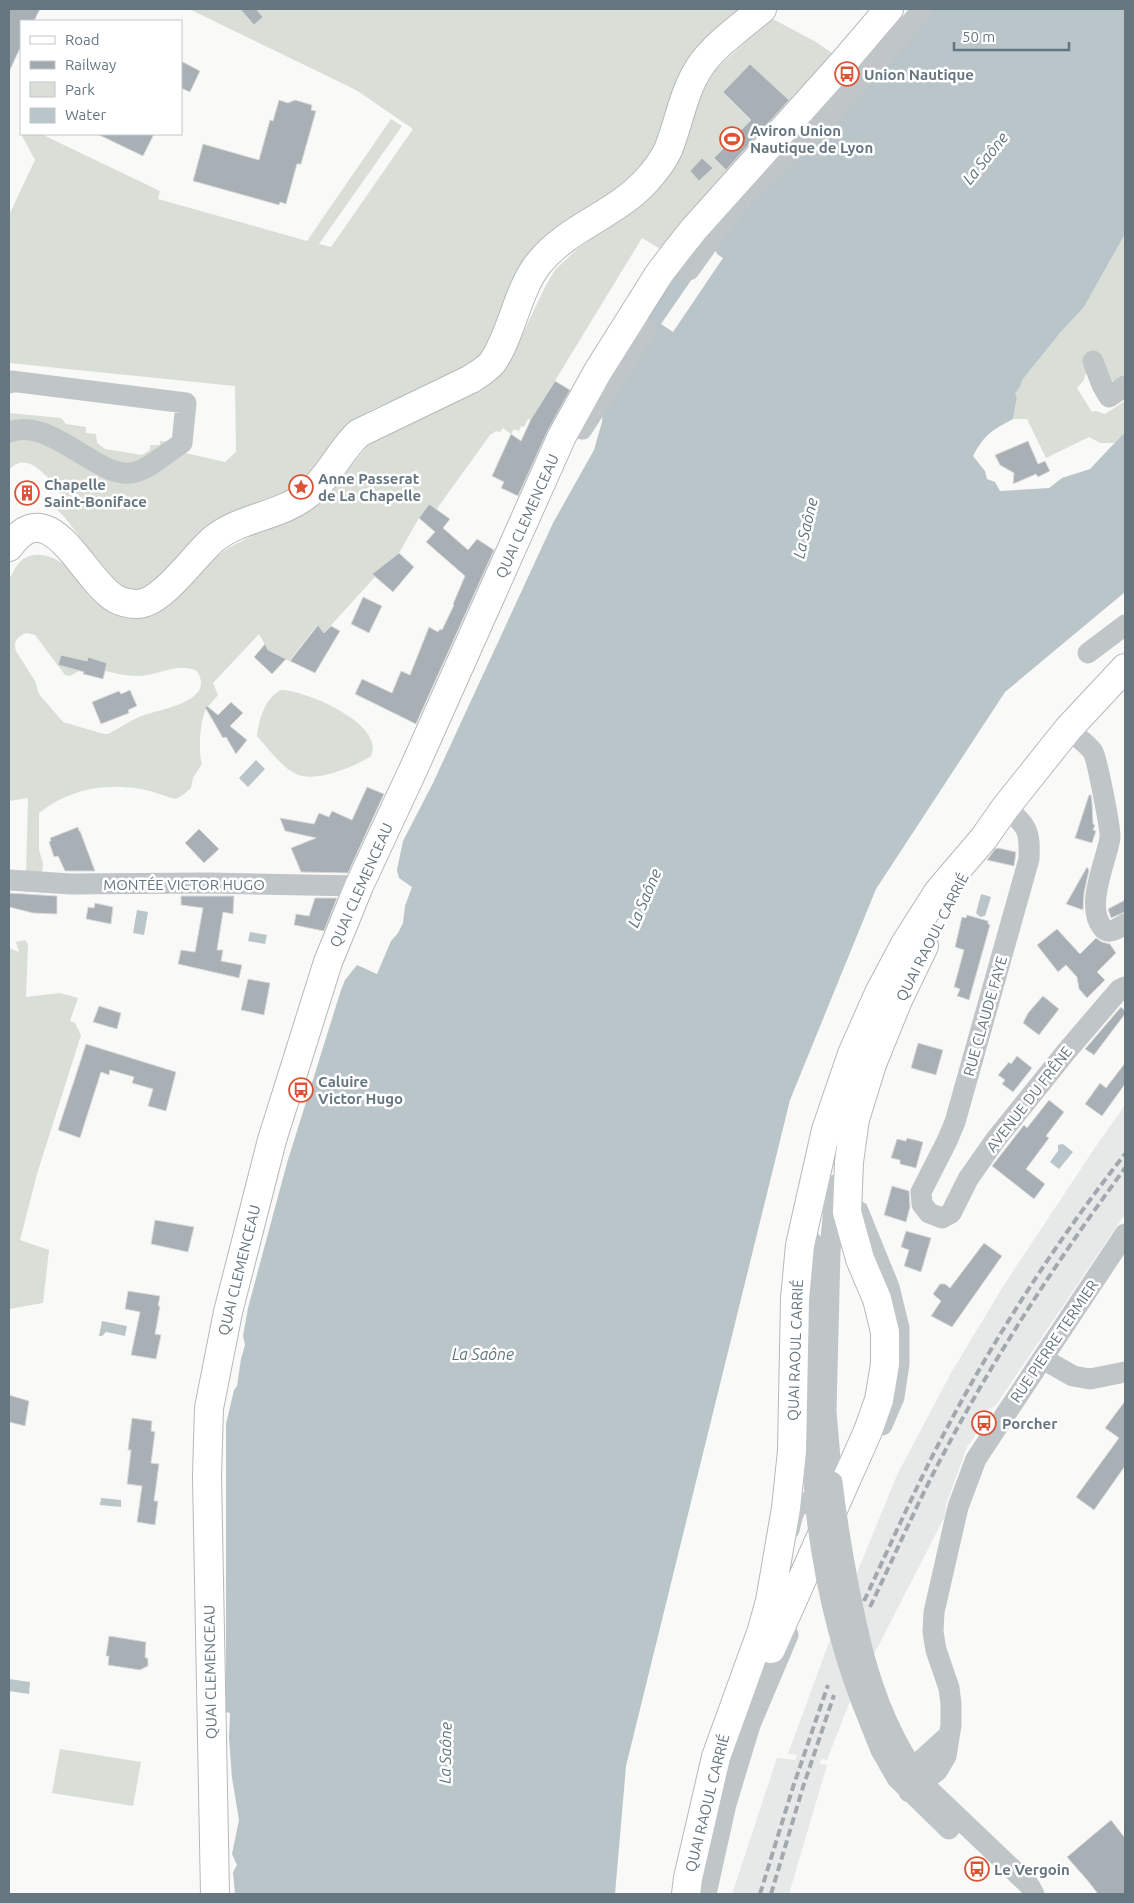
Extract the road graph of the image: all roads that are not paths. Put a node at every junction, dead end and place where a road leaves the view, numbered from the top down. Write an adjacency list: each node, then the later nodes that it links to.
1 (762, 9): 12 (main road)
2 (889, 9): 4 (main road, QUAI CLEMENCEAU)
3 (922, 9): 4 (street)
4 (735, 194): 5 (street); 10 (main road, QUAI CLEMENCEAU)
5 (689, 270)
6 (646, 329): 10 (street)
7 (1093, 361): 9 (street)
8 (9, 381): 11 (street)
9 (1125, 386)
10 (567, 426): 20 (main road, QUAI CLEMENCEAU)
11 (9, 432)
12 (9, 547)
13 (1125, 625): 14 (street)
14 (1088, 653)
15 (1125, 668): 16 (main road, QUAI RAOUL CARRIÉ)
16 (1068, 729): 17 (main road, QUAI RAOUL CARRIÉ); 21 (street)
17 (1005, 808): 18 (main road, QUAI RAOUL CARRIÉ); 26 (street, RUE CLAUDE FAYE)
18 (984, 838): 23 (main road, QUAI RAOUL CARRIÉ); 25 (main road, QUAI RAOUL CARRIÉ)
19 (9, 880): 20 (street, MONTÉE VICTOR HUGO)
20 (359, 886): 39 (main road, QUAI CLEMENCEAU)
21 (1118, 928)
22 (1125, 987): 26 (street, AVENUE DU FRÊNE)
23 (854, 1119): 24 (main road, QUAI RAOUL CARRIÉ); 28 (street)
24 (849, 1182): 29 (main road, QUAI RAOUL CARRIÉ); 42 (street, QUAI RAOUL CARRIÉ)
25 (811, 1193): 30 (street); 35 (main road, QUAI RAOUL CARRIÉ)
26 (942, 1218)
27 (1125, 1234): 31 (street, RUE PIERRE TERMIER)
28 (830, 1251): 29 (street); 30 (street); 34 (street, bridge)
29 (860, 1259): 41 (main road, QUAI RAOUL CARRIÉ)
30 (812, 1302): 33 (street)
31 (1043, 1359): 32 (street); 37 (street, RUE PIERRE TERMIER)
32 (1125, 1372)
33 (815, 1500): 34 (street); 35 (street); 36 (street, bridge)
34 (838, 1538): 36 (street, bridge)
35 (770, 1601): 40 (main road, QUAI RAOUL CARRIÉ)
36 (875, 1716): 37 (street)
37 (910, 1780): 38 (street)
38 (1026, 1892)
39 (215, 1894)
40 (686, 1894)
41 (698, 1894)
42 (706, 1894)

